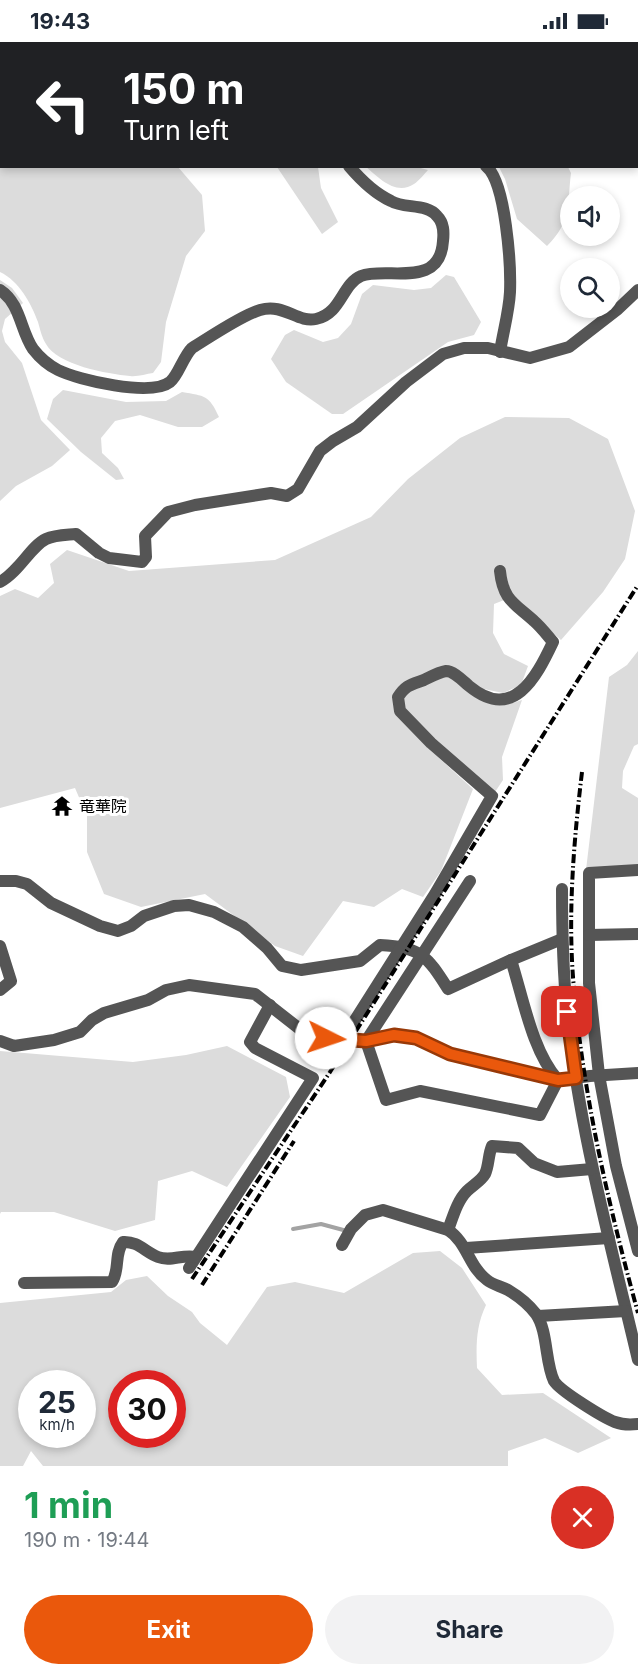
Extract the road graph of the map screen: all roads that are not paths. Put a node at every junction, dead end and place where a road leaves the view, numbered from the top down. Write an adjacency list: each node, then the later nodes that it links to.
1 (351, 168): 3 (street)
2 (487, 168): 5 (street)
3 (0, 290)
4 (638, 290): 5 (street)
5 (500, 352): 7 (street)
6 (500, 571): 16 (street)
7 (0, 582)
8 (638, 870): 13 (street)
9 (0, 881): 16 (street)
10 (470, 882): 17 (street)
11 (562, 889): 14 (street)
12 (638, 934): 13 (street)
13 (589, 935): 25 (street)
14 (562, 939): 18 (street); 26 (street)
15 (0, 946): 19 (street)
16 (403, 946): 17 (street); 21 (street)
17 (422, 955): 18 (street); 23 (street)
18 (511, 960): 27 (street)
19 (0, 990)
20 (270, 1005): 21 (street); 22 (street); 35 (street)
21 (343, 1039): 23 (street)
22 (0, 1041)
23 (366, 1041): 27 (street); 27 (street)
24 (638, 1073): 25 (street)
25 (599, 1075): 26 (street); 30 (street)
26 (576, 1078): 27 (street); 28 (street)
27 (558, 1080)
28 (592, 1168): 29 (street); 31 (street)
29 (448, 1230): 32 (street); 33 (street)
30 (636, 1237): 34 (street)
31 (609, 1238): 33 (street); 38 (street)
32 (342, 1245)
33 (466, 1248): 39 (street)
34 (638, 1251)
35 (196, 1257): 36 (street); 37 (street)
36 (189, 1268)
37 (24, 1283)
38 (626, 1311): 39 (street); 40 (street)
39 (538, 1316): 41 (street)
40 (638, 1360)
41 (638, 1424)

